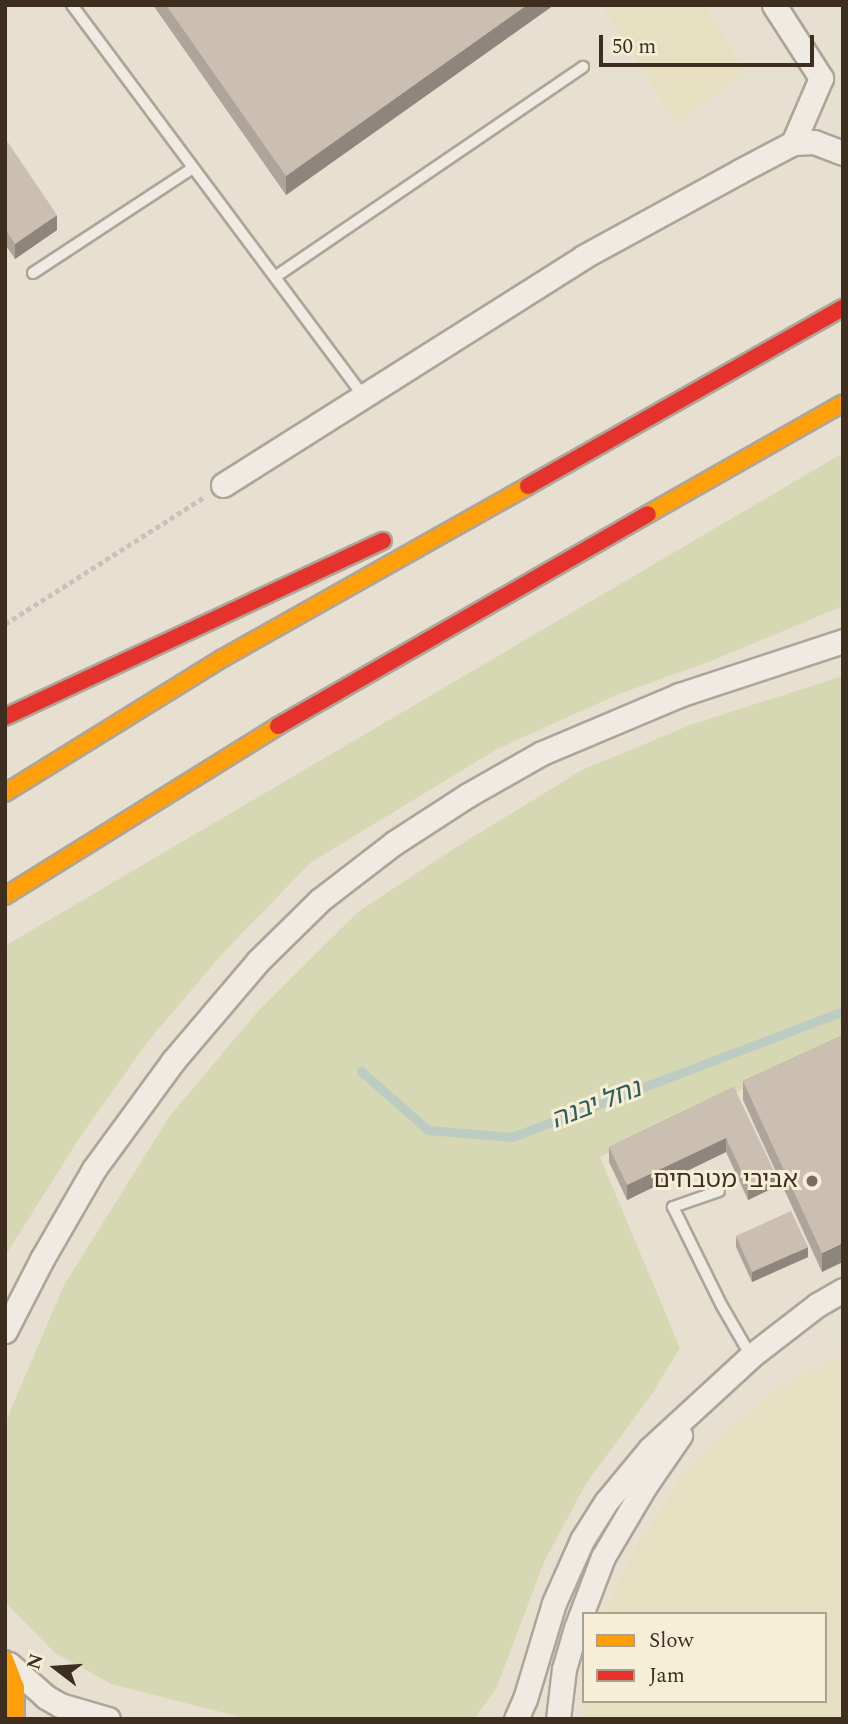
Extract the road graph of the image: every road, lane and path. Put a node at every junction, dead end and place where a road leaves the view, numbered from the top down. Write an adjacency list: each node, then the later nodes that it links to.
1 (72, 5): 6 (lane)
2 (774, 5): 4 (street)
3 (583, 67): 8 (lane)
4 (793, 143): 5 (street); 10 (street)
5 (843, 153)
6 (193, 168): 7 (lane); 8 (lane)
7 (33, 273)
8 (275, 277): 10 (lane)
9 (843, 308): 12 (main road)
10 (363, 396): 13 (street)
11 (843, 403): 20 (main road)
12 (661, 411): 14 (main road); 19 (main road)
13 (223, 485): 16 (path)
14 (459, 505)
15 (396, 535): 18 (main road)
16 (5, 624)
17 (843, 641): 23 (street)
18 (5, 717)
19 (5, 793)
20 (5, 896)
21 (719, 1191): 24 (lane)
22 (843, 1290): 24 (street)
23 (5, 1331)
24 (751, 1356): 25 (street)
25 (699, 1407): 26 (street); 31 (street)
26 (583, 1612)
27 (582, 1614): 32 (street)
28 (7, 1662): 29 (main road); 30 (street)
29 (16, 1719)
30 (108, 1719)
31 (516, 1719)
32 (558, 1719)

